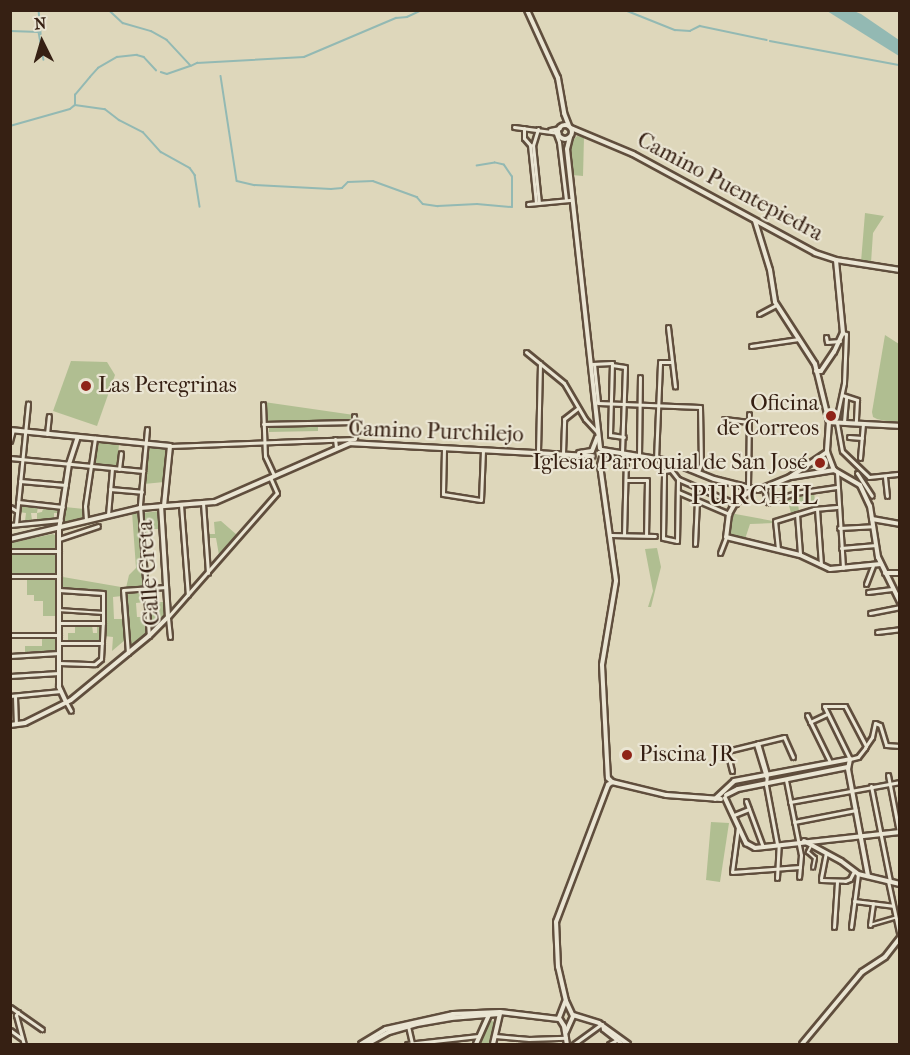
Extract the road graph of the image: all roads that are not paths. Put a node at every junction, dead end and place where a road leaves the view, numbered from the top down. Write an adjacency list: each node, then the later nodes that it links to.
1 (527, 10): 2 (street)
2 (564, 113): 4 (street); 7 (street)
3 (514, 127): 5 (street)
4 (570, 127): 7 (street); 8 (street, Camino Puentepiedra); 9 (street)
5 (525, 128): 6 (street); 12 (street)
6 (538, 129): 7 (street); 12 (street)
7 (557, 130): 10 (street); 12 (street)
8 (582, 134): 9 (street); 14 (street, Camino Puentepiedra)
9 (570, 136): 10 (street); 11 (street)
10 (562, 138): 11 (street)
11 (567, 149): 28 (street)
12 (538, 203): 13 (street)
13 (528, 204)
14 (754, 221): 15 (street, Camino Puentepiedra); 17 (street)
15 (836, 260): 16 (street, Camino Puentepiedra); 20 (street)
16 (900, 270)
17 (776, 305): 18 (street); 22 (street)
18 (759, 314)
19 (668, 327): 26 (street)
20 (843, 333): 23 (street); 34 (street)
21 (826, 337): 23 (street)
22 (798, 339): 24 (street); 30 (street)
23 (840, 341): 30 (street)
24 (751, 346)
25 (526, 352): 27 (street)
26 (672, 362): 33 (street); 41 (street)
27 (540, 363): 42 (street); 76 (street)
28 (592, 364): 29 (street); 31 (street)
29 (612, 364): 36 (street); 39 (street)
30 (816, 371): 52 (street)
31 (593, 373): 36 (street); 46 (street)
32 (640, 377): 40 (street)
33 (675, 387)
34 (842, 395): 35 (street); 49 (street)
35 (846, 397): 53 (street); 54 (street)
36 (612, 403): 39 (street); 63 (street)
37 (28, 404): 60 (street)
38 (263, 404): 56 (street)
39 (625, 404): 40 (street); 63 (street)
40 (640, 404): 41 (street); 83 (street)
41 (658, 405): 87 (street); 98 (street)
42 (579, 408): 47 (street); 80 (street)
43 (749, 414): 51 (street)
44 (49, 416): 61 (street)
45 (354, 416): 50 (street)
46 (595, 416): 47 (street); 62 (street)
47 (585, 419): 62 (street)
48 (724, 419): 51 (street)
49 (837, 419): 52 (street); 53 (street); 97 (street)
50 (354, 422): 56 (street); 70 (street)
51 (749, 422): 111 (street)
52 (829, 422): 78 (street)
53 (844, 422): 54 (street)
54 (856, 422): 55 (street)
55 (863, 423): 57 (street); 67 (street)
56 (264, 424): 69 (street)
57 (900, 426)
58 (147, 429): 71 (street)
59 (12, 430): 60 (street); 68 (street)
60 (25, 432): 61 (street); 86 (street)
61 (47, 434): 64 (street)
62 (597, 435): 77 (street)
63 (624, 436): 81 (street)
64 (78, 437): 66 (street); 90 (street)
65 (849, 437): 67 (street)
66 (95, 438): 71 (street); 91 (street)
67 (862, 438): 85 (street)
68 (10, 441)
69 (264, 441): 72 (street); 73 (street); 101 (street)
70 (355, 441): 72 (street, Camino Purchilejo); 74 (street, Camino Purchilejo)
71 (146, 443): 73 (street); 95 (street)
72 (337, 443): 101 (street, Camino Purchilejo)
73 (170, 446): 122 (street, Calle Creta)
74 (444, 447): 75 (street, Camino Purchilejo); 75 (street)
75 (483, 449): 76 (street, Camino Purchilejo)
76 (538, 452): 80 (street, Camino Purchilejo)
77 (598, 452): 80 (street, Camino Purchilejo); 81 (street, Camino Purchilejo); 142 (street)
78 (827, 452): 96 (street); 100 (street)
79 (121, 453): 93 (street)
80 (563, 453)
81 (622, 454): 82 (street); 88 (street)
82 (629, 455): 83 (street); 88 (street)
83 (639, 456): 87 (street)
84 (10, 458): 86 (street)
85 (860, 458)
86 (22, 459): 90 (street); 106 (street)
87 (656, 459): 89 (street)
88 (626, 460): 105 (street)
89 (669, 461): 94 (street); 98 (street)
90 (69, 464): 91 (street); 107 (street)
91 (91, 466): 92 (street); 134 (street)
92 (112, 468): 93 (street); 110 (street)
93 (119, 469): 95 (street)
94 (671, 470): 104 (street); 114 (street)
95 (143, 471): 113 (street)
96 (836, 471): 100 (street); 103 (street); 108 (street)
97 (859, 471): 102 (street); 103 (street); 109 (street)
98 (698, 472): 111 (street)
99 (900, 474): 102 (street)
100 (797, 475): 112 (street)
101 (272, 476): 119 (street, Camino Purchilejo); 162 (street)
102 (885, 476): 116 (street)
103 (850, 478): 109 (street)
104 (678, 479): 114 (street); 120 (street)
105 (626, 480): 143 (street); 144 (street)
106 (20, 481): 107 (street); 118 (street)
107 (66, 485): 124 (street)
108 (837, 487): 112 (street); 125 (street)
109 (864, 487): 115 (street); 132 (street)
110 (110, 489): 113 (street); 131 (street)
111 (750, 489): 112 (street); 120 (street)
112 (764, 489)
113 (141, 492): 126 (street)
114 (678, 492): 117 (street)
115 (872, 496)
116 (887, 496)
117 (697, 500): 129 (street); 149 (street)
118 (18, 502): 124 (street); 128 (street)
119 (203, 503): 121 (street, Camino Purchilejo); 162 (street)
120 (736, 504): 129 (street)
121 (182, 505): 122 (street, Camino Purchilejo); 173 (street)
122 (162, 506): 126 (street, Camino Purchilejo); 168 (street, Calle Creta)
123 (10, 507): 128 (street)
124 (63, 507): 133 (street)
125 (837, 507): 127 (street); 141 (street)
126 (140, 508): 131 (street, Camino Purchilejo); 169 (street)
127 (817, 509): 130 (street); 159 (street)
128 (17, 511): 135 (street)
129 (729, 514): 146 (street)
130 (797, 514): 152 (street); 156 (street)
131 (108, 515): 134 (street, Camino Purchilejo)
132 (872, 519): 136 (street); 139 (street)
133 (61, 520): 135 (street); 140 (street)
134 (86, 520): 140 (street, Camino Purchilejo)
135 (16, 524): 137 (street)
136 (900, 524)
137 (10, 525)
138 (98, 526): 148 (street)
139 (873, 526): 141 (street); 150 (street)
140 (61, 527): 147 (street, Camino Purchilejo); 148 (street)
141 (839, 528): 151 (street)
142 (611, 535): 143 (street); 216 (street)
143 (624, 535): 144 (street)
144 (646, 535): 145 (street)
145 (656, 536)
146 (726, 537): 152 (street); 155 (street)
147 (10, 539)
148 (60, 539): 153 (street); 157 (street)
149 (695, 543)
150 (876, 545): 151 (street); 158 (street)
151 (841, 548): 161 (street)
152 (778, 549): 156 (street)
153 (59, 551): 154 (street); 157 (street)
154 (10, 552)
155 (720, 553)
156 (800, 555): 159 (street)
157 (60, 557): 166 (street)
158 (881, 564): 160 (street); 163 (street)
159 (822, 565): 161 (street)
160 (873, 566): 161 (street); 167 (street)
161 (843, 568)
162 (208, 573): 173 (street)
163 (885, 573): 164 (street); 170 (street)
164 (900, 573)
165 (10, 576): 166 (street)
166 (59, 576): 171 (street)
167 (866, 584)
168 (166, 587): 169 (street); 179 (street, Calle Creta)
169 (146, 588): 186 (street); 191 (street)
170 (892, 589): 172 (street); 174 (street)
171 (59, 590): 176 (street); 177 (street)
172 (868, 592)
173 (188, 595): 179 (street)
174 (900, 602)
175 (900, 607): 178 (street)
176 (59, 610): 177 (street); 180 (street)
177 (103, 613): 181 (street)
178 (870, 613)
179 (168, 617): 186 (street); 187 (street, Calle Creta)
180 (59, 623): 181 (street); 185 (street)
181 (104, 623): 189 (street)
182 (900, 629): 183 (street)
183 (877, 632)
184 (10, 635): 185 (street)
185 (59, 635): 188 (street)
186 (149, 636): 191 (street)
187 (170, 637)
188 (59, 643): 189 (street); 190 (street)
189 (102, 643): 193 (street)
190 (59, 652): 192 (street); 193 (street)
191 (128, 654): 198 (street)
192 (10, 656)
193 (59, 663): 194 (street)
194 (59, 673): 195 (street); 196 (street)
195 (10, 676)
196 (61, 691): 197 (street); 198 (street)
197 (13, 696): 203 (street)
198 (66, 702): 199 (street); 203 (street)
199 (71, 711)
200 (828, 713): 202 (street); 206 (street); 209 (street)
201 (807, 715): 202 (street)
202 (810, 722): 210 (street)
203 (16, 724): 204 (street)
204 (10, 725)
205 (757, 743): 208 (street); 212 (street); 213 (street)
206 (866, 746): 207 (street); 209 (street)
207 (900, 747)
208 (793, 757)
209 (847, 759): 210 (street); 211 (street)
210 (830, 762): 213 (street)
211 (847, 767): 215 (street); 221 (street)
212 (732, 771)
213 (766, 776): 218 (street); 222 (street)
214 (888, 776): 219 (street)
215 (786, 780): 218 (street); 224 (street)
216 (609, 782): 222 (street); 257 (street)
217 (900, 782): 219 (street)
218 (767, 783): 222 (street); 235 (street)
219 (890, 783): 220 (street); 230 (street)
220 (871, 786): 221 (street); 231 (street)
221 (852, 790): 224 (street); 226 (street)
222 (722, 797): 227 (street)
223 (746, 801): 225 (street)
224 (790, 802): 228 (street)
225 (749, 809): 227 (street); 237 (street)
226 (856, 810): 228 (street); 232 (street)
227 (733, 815): 229 (street)
228 (794, 822): 233 (street)
229 (738, 827): 237 (street); 241 (street)
230 (899, 833): 231 (street)
231 (881, 834): 232 (street); 246 (street)
232 (861, 836): 234 (street); 243 (street)
233 (798, 842): 234 (street); 235 (street); 239 (street)
234 (804, 842): 236 (street)
235 (778, 844): 237 (street); 241 (street)
236 (811, 846): 238 (street); 240 (street)
237 (763, 847)
238 (827, 853): 242 (street); 247 (street)
239 (800, 867): 241 (street); 244 (street)
240 (813, 868)
241 (778, 869): 245 (street)
242 (856, 872): 243 (street); 247 (street); 249 (street)
243 (868, 876): 246 (street)
244 (799, 877)
245 (777, 878)
246 (889, 881): 248 (street); 251 (street)
247 (837, 882): 254 (street)
248 (900, 884)
249 (854, 901): 250 (street); 255 (street)
250 (873, 903): 251 (street); 253 (street)
251 (893, 906): 252 (street)
252 (895, 918): 253 (street); 256 (street)
253 (870, 925)
254 (834, 927)
255 (851, 927)
256 (900, 938): 288 (street)
257 (566, 1001): 262 (street); 263 (street)
258 (10, 1007): 259 (street)
259 (18, 1012): 269 (street); 275 (street)
260 (499, 1013): 261 (street); 262 (street); 264 (street)
261 (489, 1015): 264 (street); 268 (street); 272 (street); 278 (street)
262 (559, 1015): 263 (street); 265 (street)
263 (571, 1015): 266 (street); 267 (street)
264 (498, 1021): 273 (street)
265 (562, 1024): 266 (street); 271 (street)
266 (569, 1024): 271 (street)
267 (602, 1024): 276 (street); 284 (street)
268 (408, 1026): 279 (street); 280 (street)
269 (42, 1029)
270 (10, 1030): 275 (street)
271 (566, 1032): 274 (street)
272 (479, 1036): 280 (street); 281 (street)
273 (495, 1036): 274 (street); 282 (street)
274 (566, 1038): 283 (street)
275 (23, 1039): 277 (street)
276 (618, 1039): 285 (street); 286 (street); 287 (street)
277 (24, 1044)
278 (361, 1044)
279 (367, 1044)
280 (410, 1044)
281 (476, 1044)
282 (493, 1044)
283 (567, 1044)
284 (574, 1044)
285 (609, 1044)
286 (622, 1044)
287 (628, 1044)
288 (802, 1044)

